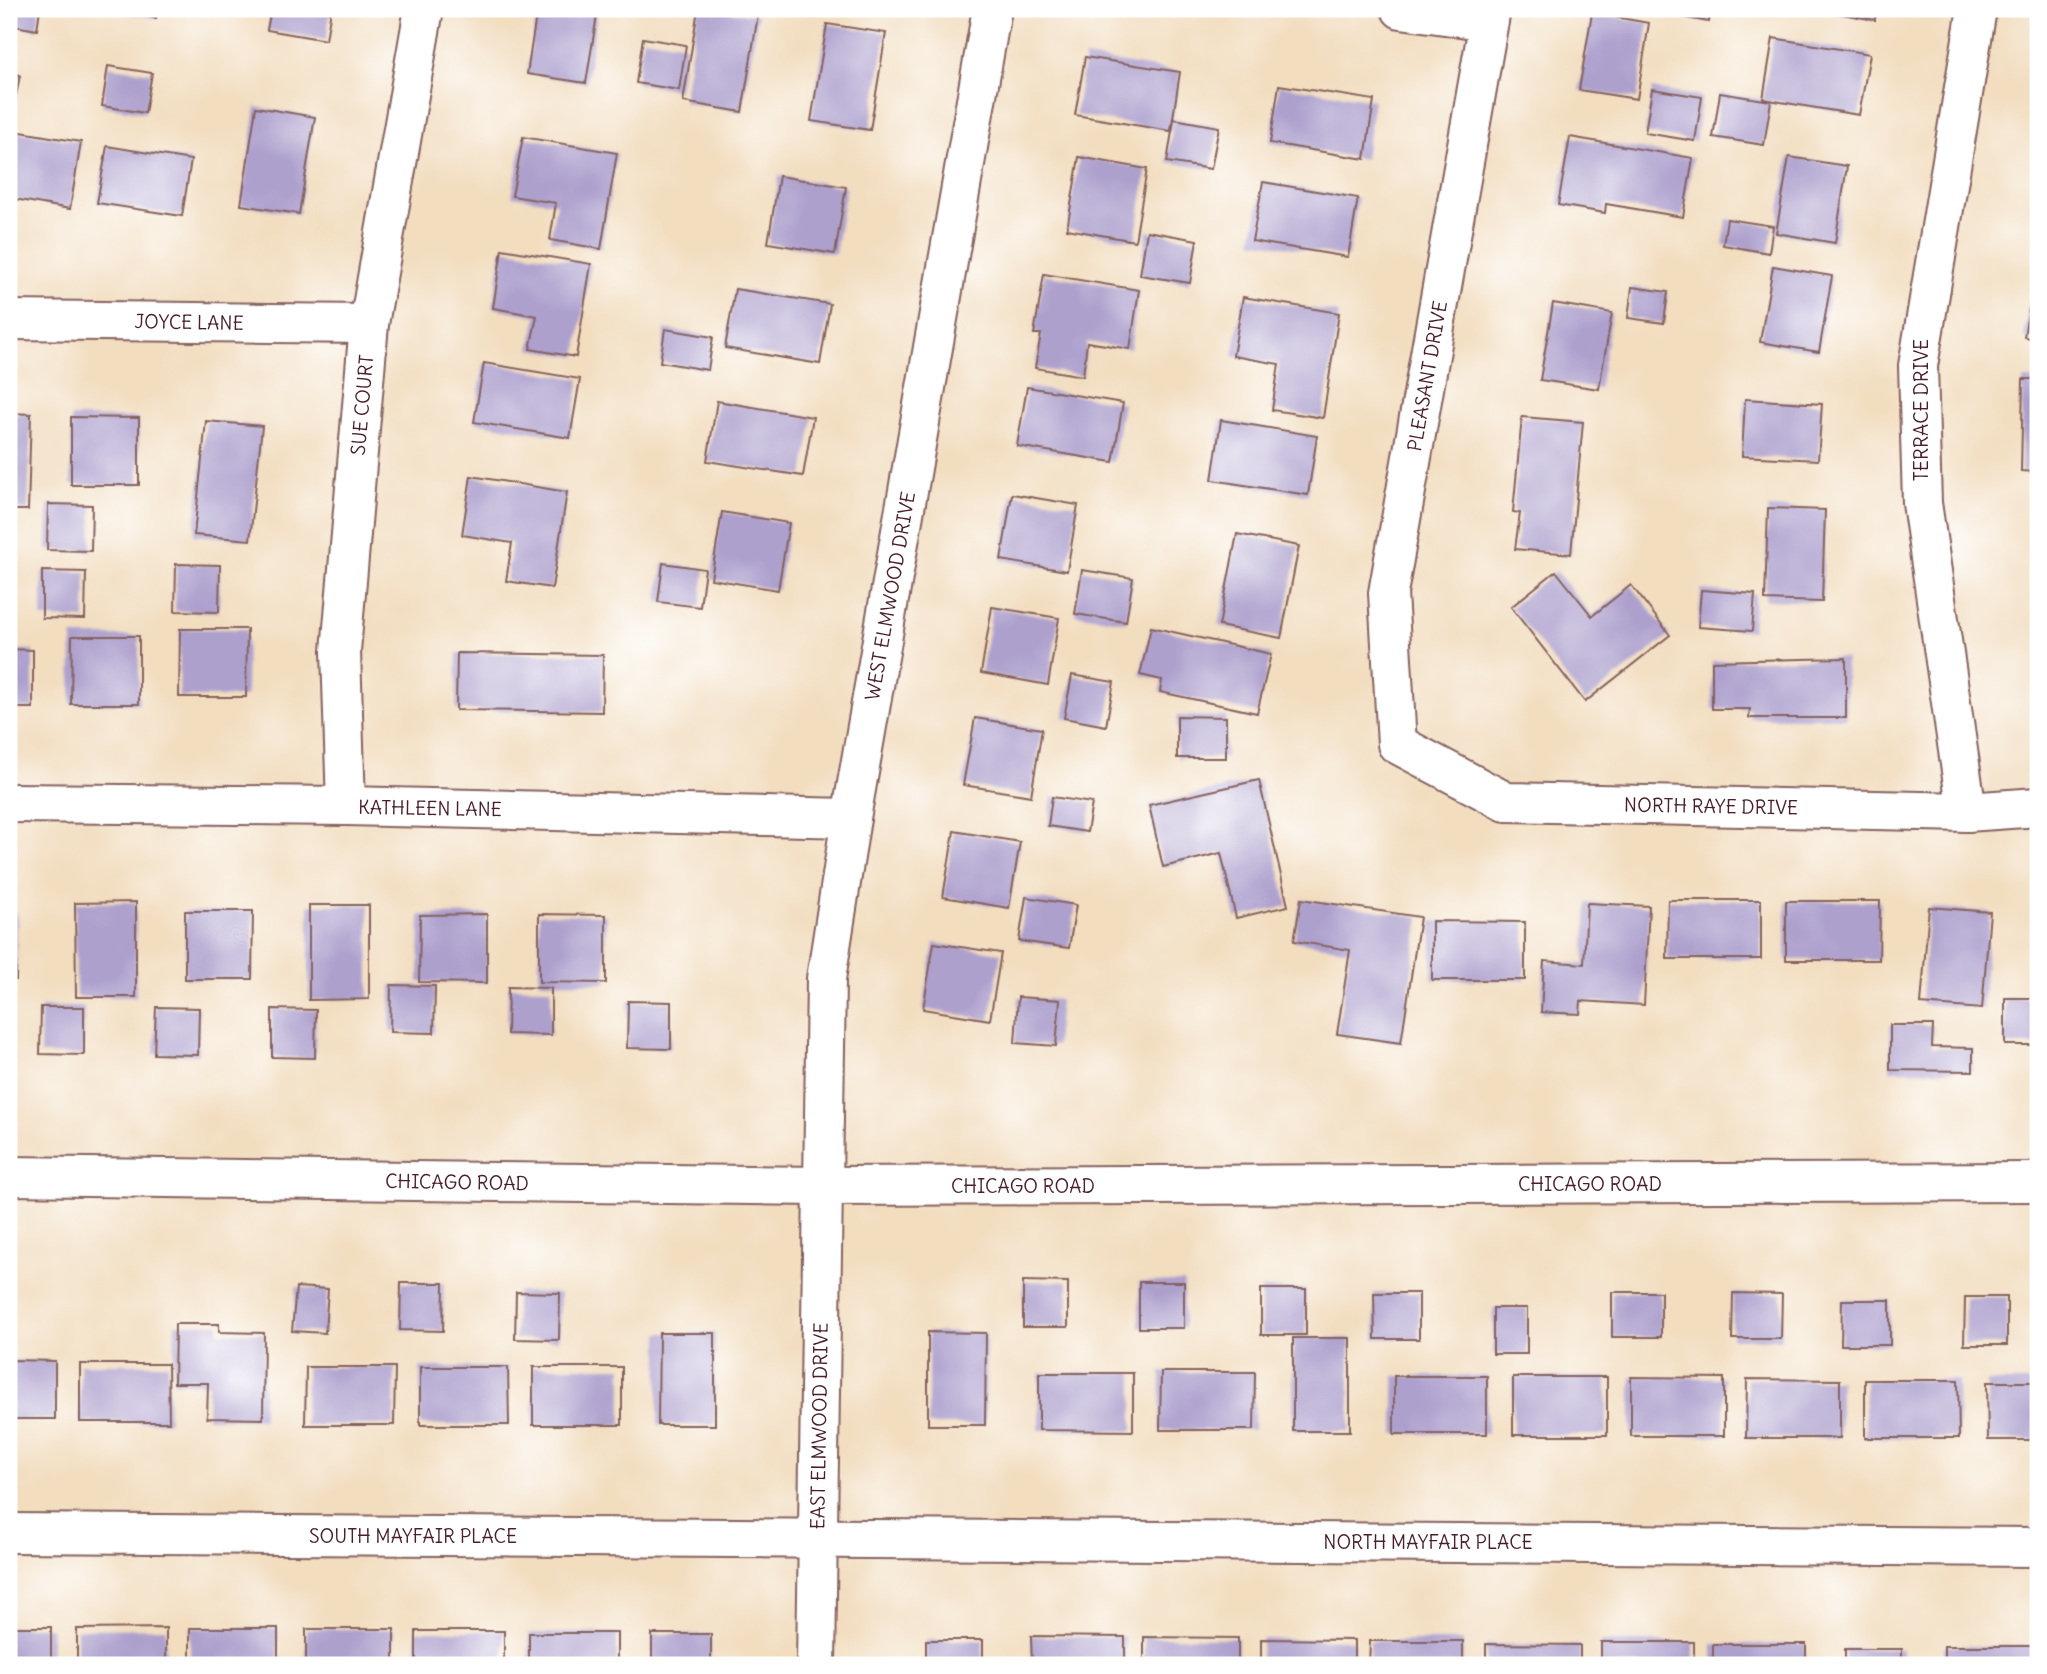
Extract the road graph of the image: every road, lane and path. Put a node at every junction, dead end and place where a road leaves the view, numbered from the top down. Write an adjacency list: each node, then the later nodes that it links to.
1 (424, 9): 7 (street, SUE COURT)
2 (992, 9): 13 (street, WEST ELMWOOD DRIVE)
3 (1401, 9): 5 (street)
4 (1977, 9): 12 (street, TERRACE DRIVE)
5 (1490, 15): 8 (street, PLEASANT DRIVE)
6 (9, 320): 7 (street, JOYCE LANE)
7 (369, 324): 10 (street, SUE COURT)
8 (1398, 744): 12 (street, NORTH RAYE DRIVE)
9 (9, 803): 10 (street, KATHLEEN LANE)
10 (346, 806): 13 (street, KATHLEEN LANE)
11 (2038, 807): 12 (street, NORTH RAYE DRIVE)
12 (1967, 812)
13 (851, 818): 16 (street, WEST ELMWOOD DRIVE)
14 (9, 1176): 16 (street, CHICAGO ROAD)
15 (2038, 1182): 16 (street, CHICAGO ROAD)
16 (824, 1186): 18 (street, EAST ELMWOOD DRIVE)
17 (9, 1533): 18 (street, SOUTH MAYFAIR PLACE)
18 (817, 1537): 19 (street, NORTH MAYFAIR PLACE); 20 (street, EAST ELMWOOD DRIVE)
19 (2038, 1547)
20 (816, 1665)

